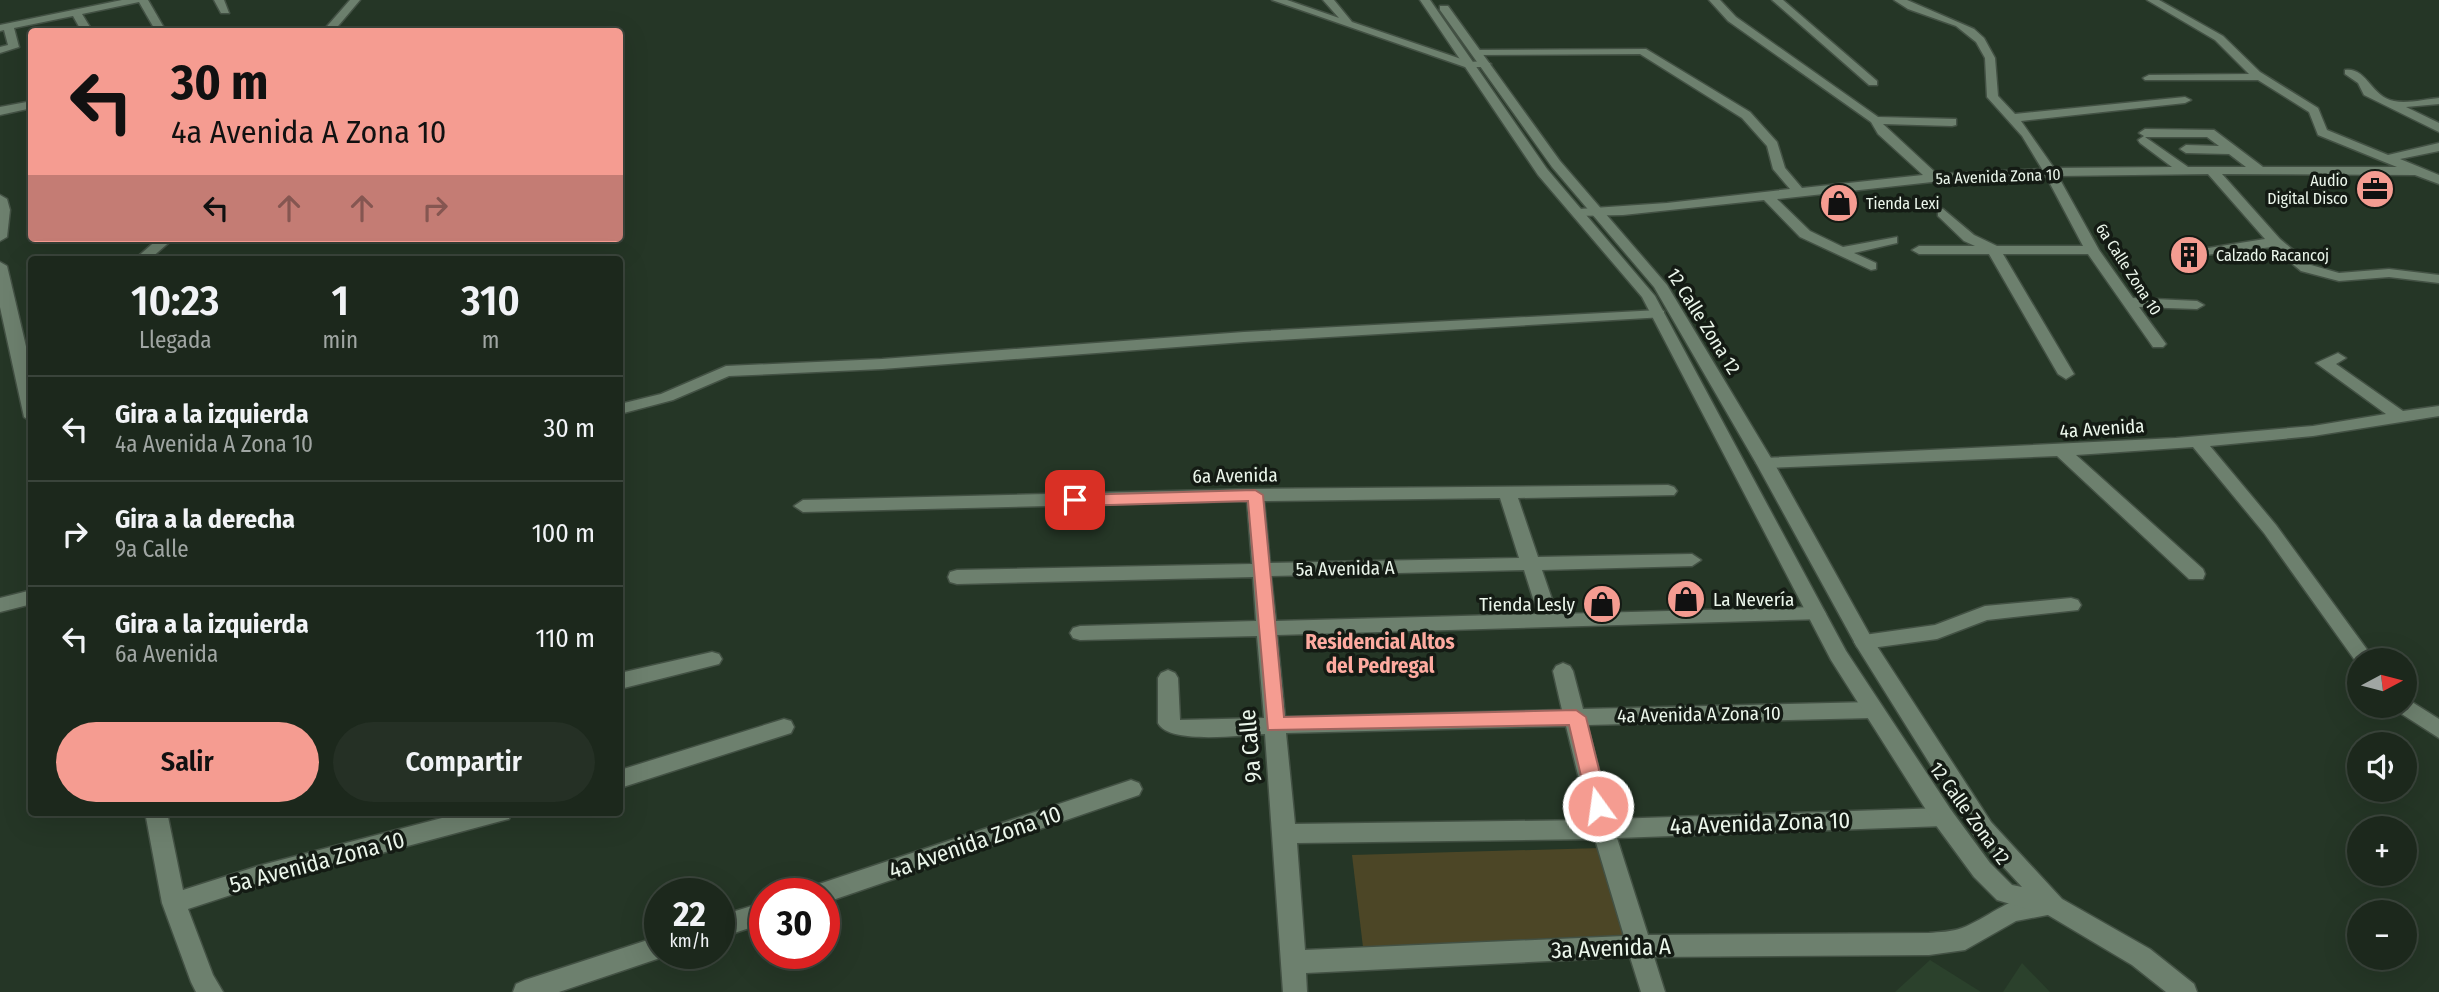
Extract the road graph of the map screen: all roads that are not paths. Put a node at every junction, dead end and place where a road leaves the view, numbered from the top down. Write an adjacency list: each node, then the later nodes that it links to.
1 (137, 0): 14 (street)
2 (143, 0): 16 (street)
3 (219, 0): 13 (street)
4 (355, 0): 19 (street)
5 (1277, 0): 15 (street)
6 (1328, 0): 15 (street)
7 (1425, 0): 21 (street, 12 Calle Zona 12)
8 (1438, 0): 21 (street, 12 Calle Zona 12)
9 (1714, 0): 25 (street)
10 (1777, 0): 25 (street)
11 (1899, 0): 32 (street, 6a Calle Zona 10)
12 (2152, 0): 23 (street)
13 (225, 11)
14 (76, 12): 17 (street); 18 (street)
15 (1350, 24): 21 (street)
16 (158, 26)
17 (4, 27): 20 (street)
18 (86, 28)
19 (330, 28)
20 (0, 50)
21 (1477, 61): 46 (street); 49 (street, 12 Calle Zona 12)
22 (2348, 72): 30 (street)
23 (2260, 77): 24 (street); 38 (street)
24 (2149, 78)
25 (1847, 80): 26 (street); 33 (street)
26 (1873, 83)
27 (2185, 100): 32 (street)
28 (2439, 101): 30 (street)
29 (28, 105): 31 (street)
30 (2390, 105): 35 (street)
31 (0, 111)
32 (2012, 118): 43 (street, 6a Calle Zona 10)
33 (1875, 120): 34 (street); 44 (street)
34 (1952, 122)
35 (2439, 128)
36 (2439, 147): 38 (street)
37 (2231, 150): 39 (street); 41 (street); 42 (street)
38 (2385, 159): 40 (street)
39 (2260, 171): 40 (street, 5a Avenida Zona 10); 42 (street, 5a Avenida Zona 10)
40 (2420, 171): 45 (street)
41 (2186, 172): 42 (street, 5a Avenida Zona 10); 43 (street, 5a Avenida Zona 10)
42 (2215, 172): 54 (street)
43 (2053, 174): 44 (street, 5a Avenida Zona 10); 57 (street, 6a Calle Zona 10)
44 (1934, 178): 46 (street, 5a Avenida Zona 10)
45 (2439, 180)
46 (1800, 193): 47 (street, 5a Avenida Zona 10)
47 (1768, 197): 49 (street, 5a Avenida Zona 10); 58 (street)
48 (1, 202): 51 (street)
49 (1587, 213): 66 (street, 12 Calle Zona 12); 72 (street, 12 Calle Zona 12)
50 (1943, 213): 55 (street)
51 (0, 237)
52 (1892, 240): 58 (street)
53 (162, 242): 60 (street)
54 (2275, 242): 59 (street); 63 (street)
55 (1993, 249): 56 (street); 57 (street); 71 (street)
56 (1919, 250)
57 (2092, 250): 64 (street, 6a Calle Zona 10)
58 (1839, 252): 62 (street)
59 (2202, 253)
60 (146, 256)
61 (0, 266): 67 (street)
62 (1871, 266)
63 (2439, 279)
64 (2129, 302): 65 (street); 68 (street, 6a Calle Zona 10)
65 (2197, 305)
66 (1659, 314): 73 (street, 12 Calle Zona 12); 74 (street)
67 (5, 323): 70 (street)
68 (2158, 344)
69 (2339, 358): 76 (street)
70 (27, 360)
71 (2066, 374)
72 (1717, 380): 73 (street); 79 (street, 12 Calle Zona 12)
73 (1695, 381): 92 (street, 12 Calle Zona 12)
74 (623, 408)
75 (2439, 411): 76 (street, 4a Avenida)
76 (2399, 416): 77 (street, 4a Avenida)
77 (2198, 442): 78 (street, 4a Avenida); 97 (street)
78 (2062, 452): 79 (street, 4a Avenida); 87 (street)
79 (1765, 463): 96 (street, 12 Calle Zona 12)
80 (1668, 491): 81 (street, 6a Avenida)
81 (1507, 492): 82 (street, 6a Avenida); 85 (street)
82 (1255, 495): 83 (street, 6a Avenida); 86 (street, 9a Calle)
83 (803, 506)
84 (1692, 560): 85 (street, 5a Avenida A)
85 (1531, 564): 86 (street, 5a Avenida A); 93 (street)
86 (1262, 570): 88 (street, 5a Avenida A); 94 (street, 9a Calle)
87 (2196, 575)
88 (957, 577)
89 (28, 598): 90 (street)
90 (0, 605)
91 (2071, 605): 96 (street)
92 (1816, 614): 93 (street); 102 (street, 12 Calle Zona 12)
93 (1550, 621): 94 (street)
94 (1267, 628): 95 (street); 105 (street, 9a Calle)
95 (1080, 633)
96 (1864, 642): 117 (street, 12 Calle Zona 12)
97 (2355, 648)
98 (712, 659): 101 (street)
99 (1563, 671): 104 (street)
100 (1168, 678): 105 (street, 4a Avenida A Zona 10)
101 (623, 680)
102 (1872, 710): 104 (street, 4a Avenida A Zona 10); 112 (street, 12 Calle Zona 12)
103 (2417, 714): 107 (street)
104 (1576, 717): 105 (street, 4a Avenida A Zona 10); 113 (street)
105 (1275, 725): 114 (street, 9a Calle)
106 (784, 727): 108 (street)
107 (2439, 730)
108 (623, 778)
109 (1131, 789): 115 (street, 4a Avenida Zona 10)
110 (157, 816): 116 (street)
111 (486, 816): 116 (street, 5a Avenida Zona 10)
112 (1943, 817): 113 (street, 4a Avenida Zona 10); 117 (street, 12 Calle Zona 12)
113 (1603, 829): 114 (street, 4a Avenida Zona 10); 118 (street)
114 (1283, 835): 120 (street, 9a Calle)
115 (840, 887)
116 (174, 903): 121 (street)
117 (2054, 906): 118 (street, 3a Avenida A); 125 (street)
118 (1637, 946): 120 (street, 3a Avenida A); 124 (street)
119 (644, 952): 122 (street)
120 (1293, 962): 123 (street, 9a Calle)
121 (211, 992)
122 (525, 992)
123 (1295, 992)
124 (1653, 992)
125 (2185, 992)

